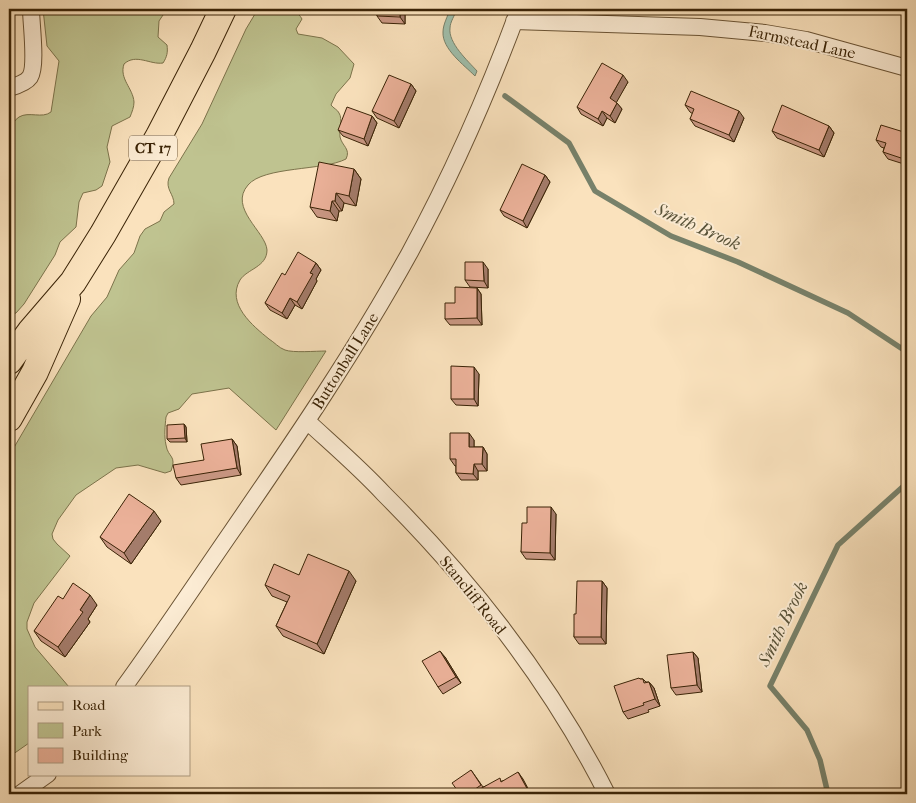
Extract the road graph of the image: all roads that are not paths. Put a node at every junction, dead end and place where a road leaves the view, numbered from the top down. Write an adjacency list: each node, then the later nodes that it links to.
1 (31, 9): 5 (street)
2 (223, 9): 6 (main road, CT 17)
3 (516, 15): 4 (street, Farmstead Lane); 9 (street, Buttonball Lane)
4 (907, 68)
5 (9, 88)
6 (74, 282): 7 (main road, CT 17); 8 (main road, CT 17)
7 (9, 361)
8 (9, 418)
9 (307, 421): 10 (street, Buttonball Lane); 13 (street, Stancliff Road)
10 (125, 686)
11 (45, 776): 12 (street)
12 (20, 794)
13 (607, 794)

